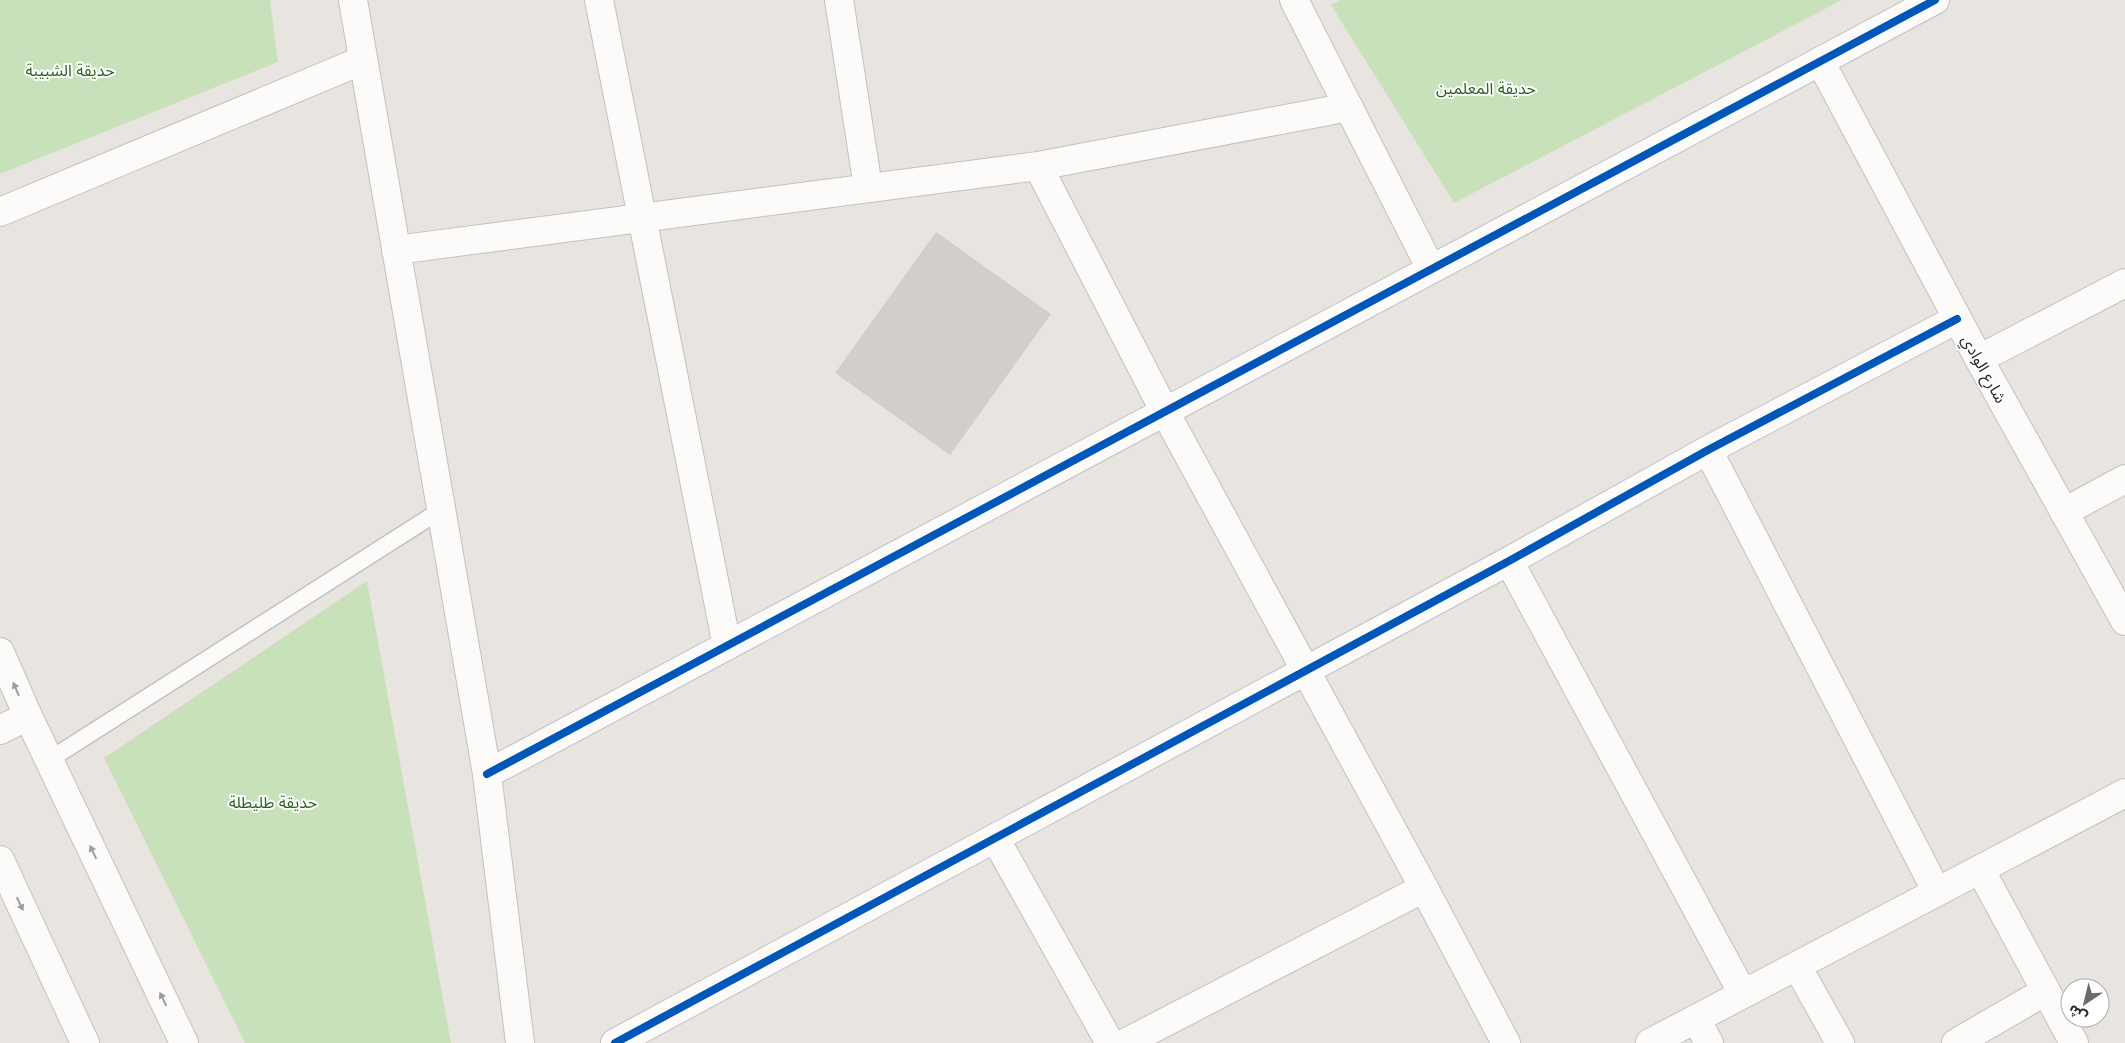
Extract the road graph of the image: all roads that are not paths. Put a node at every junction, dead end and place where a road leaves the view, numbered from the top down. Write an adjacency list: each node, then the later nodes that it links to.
1 (352, 0): 6 (street)
2 (599, 0): 12 (street)
3 (839, 0): 10 (street)
4 (1294, 0): 8 (street)
5 (1935, 0): 7 (street)
6 (363, 60): 11 (street); 13 (street)
7 (1820, 61): 14 (street); 16 (street, شارع الوادي)
8 (1348, 107): 9 (street); 14 (street)
9 (1038, 166): 10 (street); 18 (street)
10 (868, 187): 12 (street)
11 (0, 212)
12 (642, 217): 13 (street); 25 (street)
13 (396, 250): 21 (street)
14 (1431, 269): 18 (street)
15 (2125, 283): 17 (street)
16 (1957, 319): 17 (street, شارع الوادي); 19 (street)
17 (1978, 359): 22 (street, شارع الوادي)
18 (1165, 412): 25 (street); 27 (street)
19 (1708, 450): 23 (street); 37 (street)
20 (2125, 479): 22 (street)
21 (441, 510): 30 (lane); 31 (street)
22 (2064, 512): 24 (street, شارع الوادي)
23 (1509, 561): 27 (street); 40 (street)
24 (2125, 621)
25 (728, 646): 31 (street)
26 (0, 652): 28 (street, one-way to 26)
27 (1306, 670): 33 (street); 36 (street)
28 (28, 716): 29 (street); 30 (street)
29 (0, 730)
30 (48, 760): 43 (street, one-way to 30)
31 (487, 774): 44 (street)
32 (2125, 793): 35 (street)
33 (994, 838): 45 (street); 46 (street)
34 (0, 860): 42 (street, one-way to 42)
35 (1980, 869): 37 (street); 39 (street)
36 (1424, 888): 47 (street); 48 (street)
37 (1937, 892): 38 (street)
38 (1797, 966): 40 (street); 51 (street)
39 (2046, 991): 52 (street); 53 (street)
40 (1743, 994): 41 (street)
41 (1696, 1019): 49 (street); 50 (street)
42 (85, 1043)
43 (184, 1043)
44 (520, 1043)
45 (615, 1043)
46 (1110, 1043)
47 (1125, 1043)
48 (1506, 1043)
49 (1650, 1043)
50 (1709, 1043)
51 (1840, 1043)
52 (1956, 1043)
53 (2074, 1043)

